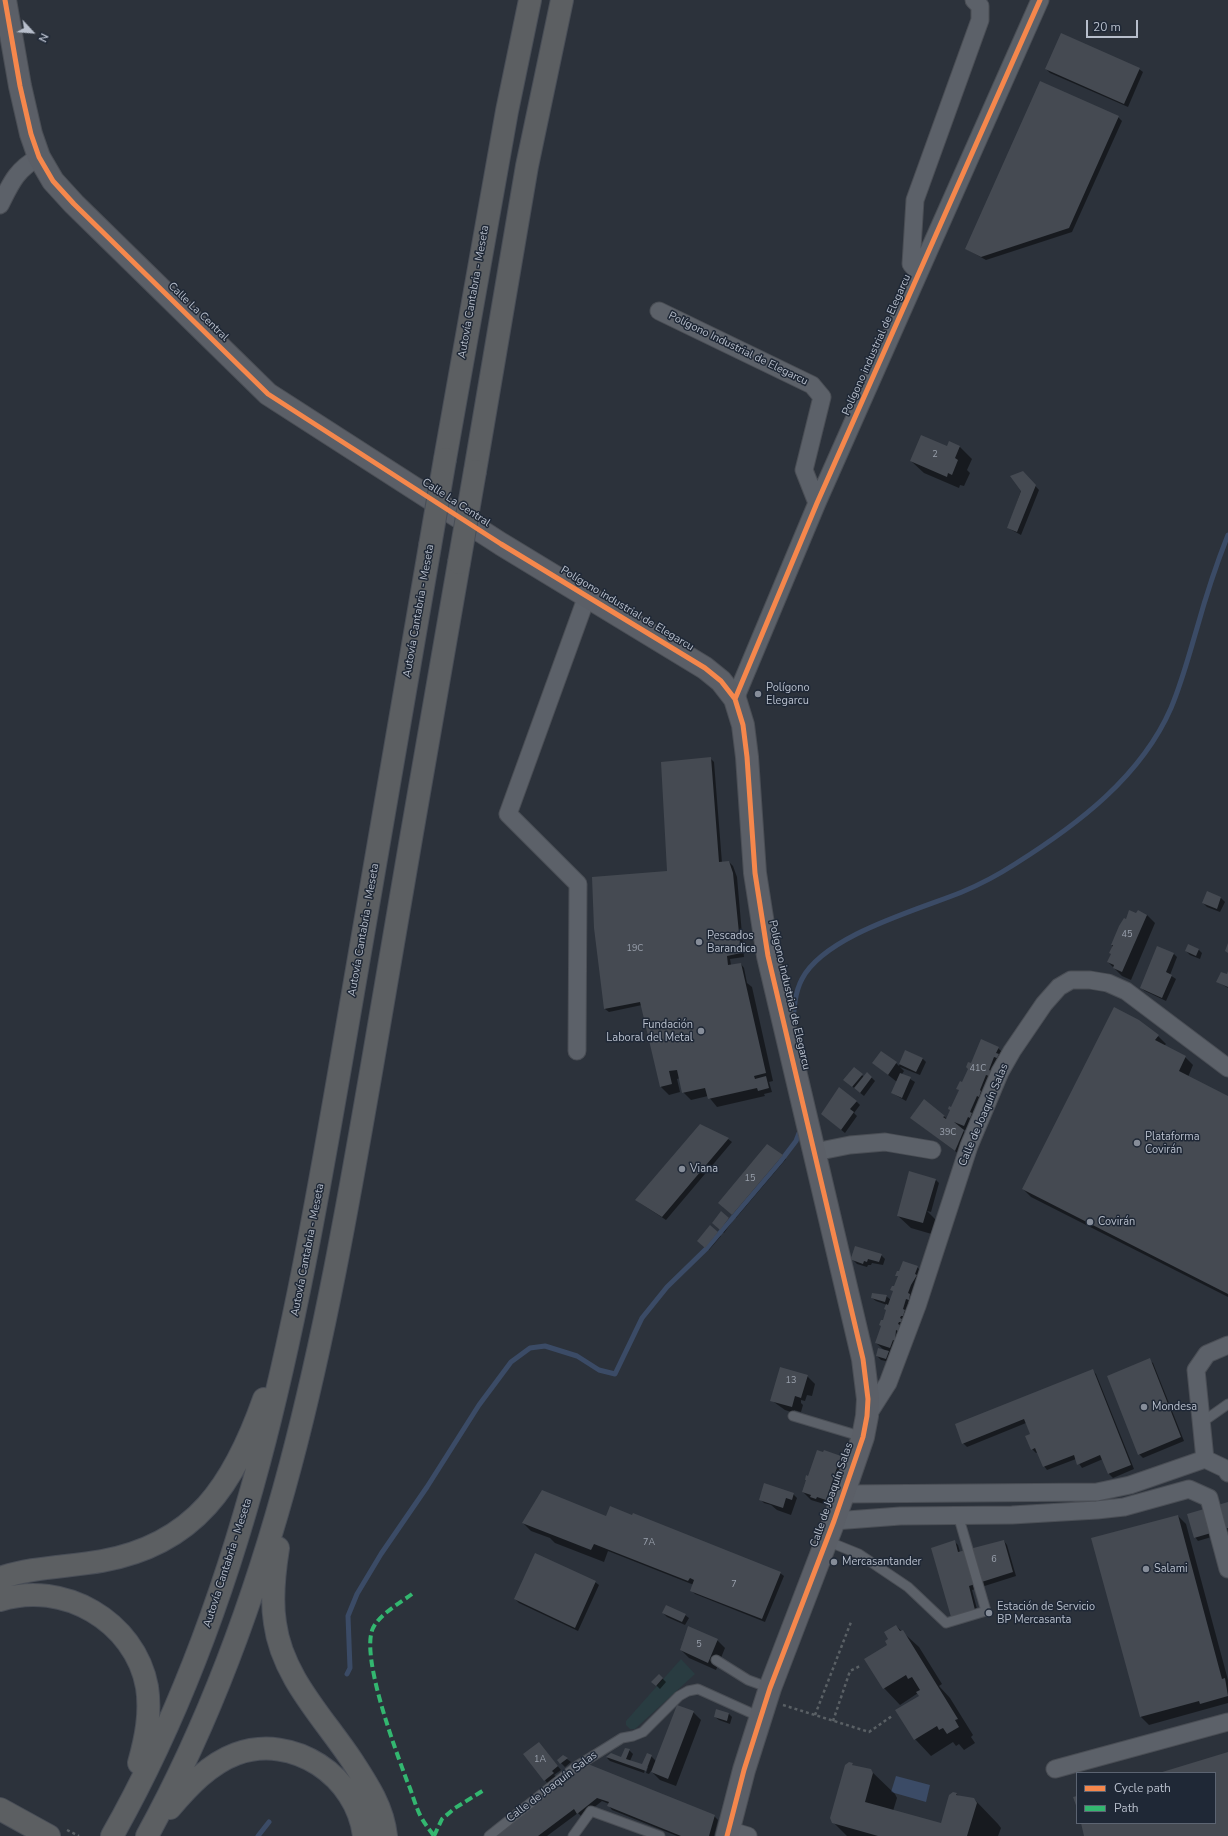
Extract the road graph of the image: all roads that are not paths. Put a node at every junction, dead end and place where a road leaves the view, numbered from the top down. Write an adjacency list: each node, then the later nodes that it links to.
1 (5, 0): 8 (street, Calle La Central)
2 (530, 0): 20 (highway, Autovía Cantabria - Meseta, bridge)
3 (562, 0): 7 (highway)
4 (569, 0): 7 (highway)
5 (974, 0): 10 (street, Polígono industrial de Elegarcu)
6 (1040, 0): 10 (street, Polígono industrial de Elegarcu)
7 (544, 82): 26 (highway, bridge)
8 (39, 157): 9 (street); 13 (street, Calle La Central)
9 (0, 205)
10 (919, 273): 12 (street, Polígono industrial de Elegarcu)
11 (659, 311): 12 (street, Polígono Industrial de Elegarcu)
12 (817, 503): 15 (street, Polígono industrial de Elegarcu)
13 (501, 544): 14 (street, Polígono industrial de Elegarcu)
14 (587, 596): 15 (street, Polígono industrial de Elegarcu); 16 (street, Polígono industrial de Elegarcu)
15 (735, 699): 19 (street, Polígono industrial de Elegarcu)
16 (577, 1051)
17 (1228, 1068): 25 (street, Calle de Joaquín Salas)
18 (932, 1150): 19 (street)
19 (816, 1152): 25 (street, Calle de Joaquín Salas)
20 (296, 1312): 34 (highway); 42 (highway, Autovía Cantabria - Meseta)
21 (1228, 1345): 24 (street)
22 (1228, 1404): 24 (lane)
23 (793, 1416): 25 (lane, Calle de Joaquín Salas)
24 (1201, 1423): 27 (street)
25 (865, 1427): 29 (street, Calle de Joaquín Salas)
26 (298, 1444): 44 (highway); 48 (highway)
27 (1205, 1459): 28 (street); 29 (street)
28 (1228, 1473)
29 (844, 1494): 31 (street, Calle de Joaquín Salas)
30 (958, 1515): 31 (street); 32 (lane); 33 (street)
31 (834, 1521): 32 (street, Calle de Joaquín Salas)
32 (827, 1541): 37 (street, Calle de Joaquín Salas)
33 (1227, 1562)
34 (0, 1578)
35 (0, 1600): 42 (highway)
36 (716, 1660): 37 (lane)
37 (766, 1702): 43 (street, Calle de Joaquín Salas); 49 (lane, Calle de Joaquín Salas)
38 (1228, 1722): 39 (street)
39 (1055, 1768)
40 (0, 1809): 46 (highway)
41 (0, 1821): 45 (highway)
42 (117, 1828)
43 (734, 1834)
44 (148, 1835): 47 (highway)
45 (39, 1836)
46 (49, 1836)
47 (364, 1836)
48 (386, 1836)
49 (489, 1836)
50 (573, 1836): 51 (lane)
51 (660, 1836)

